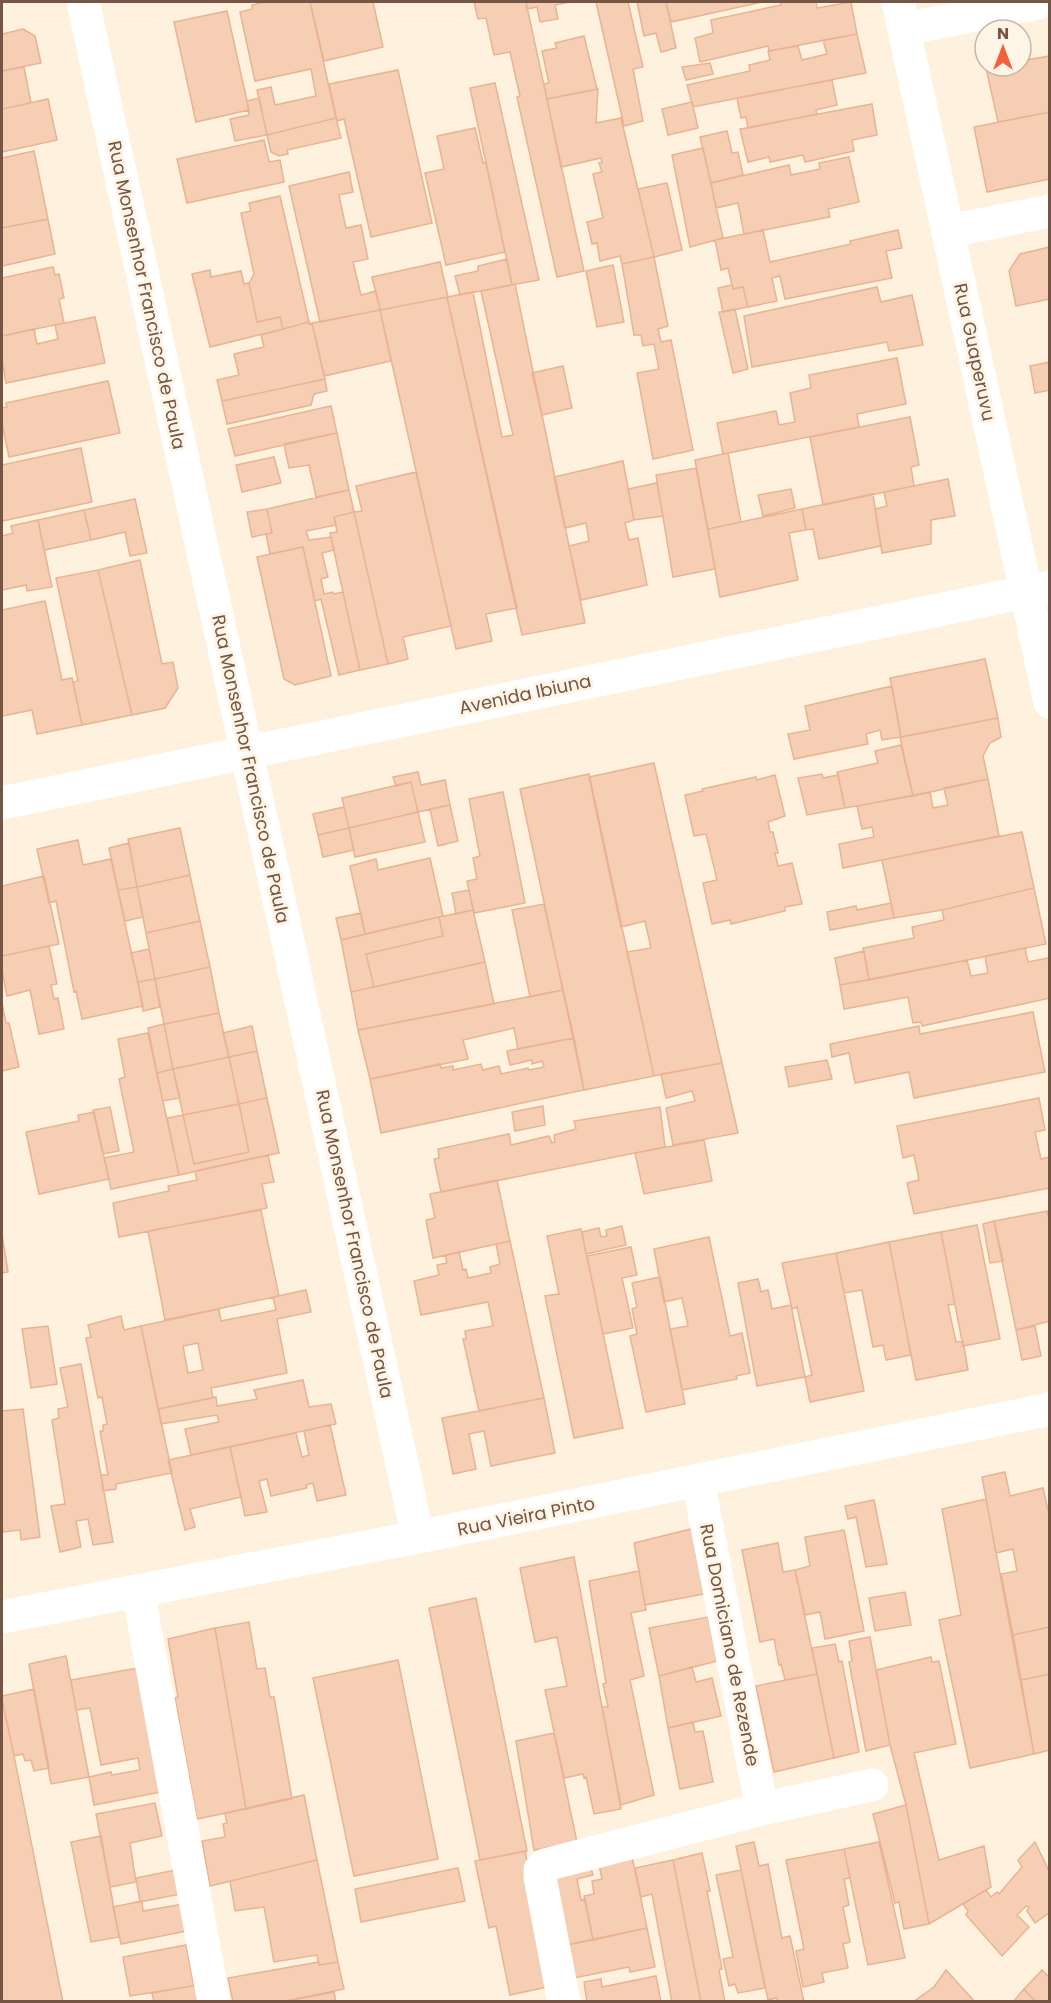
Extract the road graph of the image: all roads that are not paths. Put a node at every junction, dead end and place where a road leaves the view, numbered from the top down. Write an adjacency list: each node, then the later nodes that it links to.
1 (82, 2): 8 (street, Rua Monsenhor Francisco de Paula)
2 (1042, 2): 3 (street)
3 (901, 15): 5 (street, Rua Guaperuvu)
4 (1050, 211): 5 (street)
5 (948, 231): 6 (street, Rua Guaperuvu)
6 (1038, 589): 7 (street, Rua Guaperuvu); 8 (street, Avenida Ibiuna)
7 (1050, 702)
8 (247, 750): 9 (street, Avenida Ibiuna); 12 (street, Rua Monsenhor Francisco de Paula)
9 (2, 803)
10 (1050, 1409): 11 (street, Rua Vieira Pinto)
11 (698, 1481): 12 (street, Rua Vieira Pinto); 16 (street, Rua Domiciano de Rezende)
12 (418, 1537): 13 (street, Rua Vieira Pinto)
13 (138, 1591): 14 (street, Rua Vieira Pinto); 17 (street)
14 (2, 1617)
15 (872, 1785): 16 (street)
16 (762, 1809): 18 (street)
17 (214, 2001)
18 (564, 2001)

